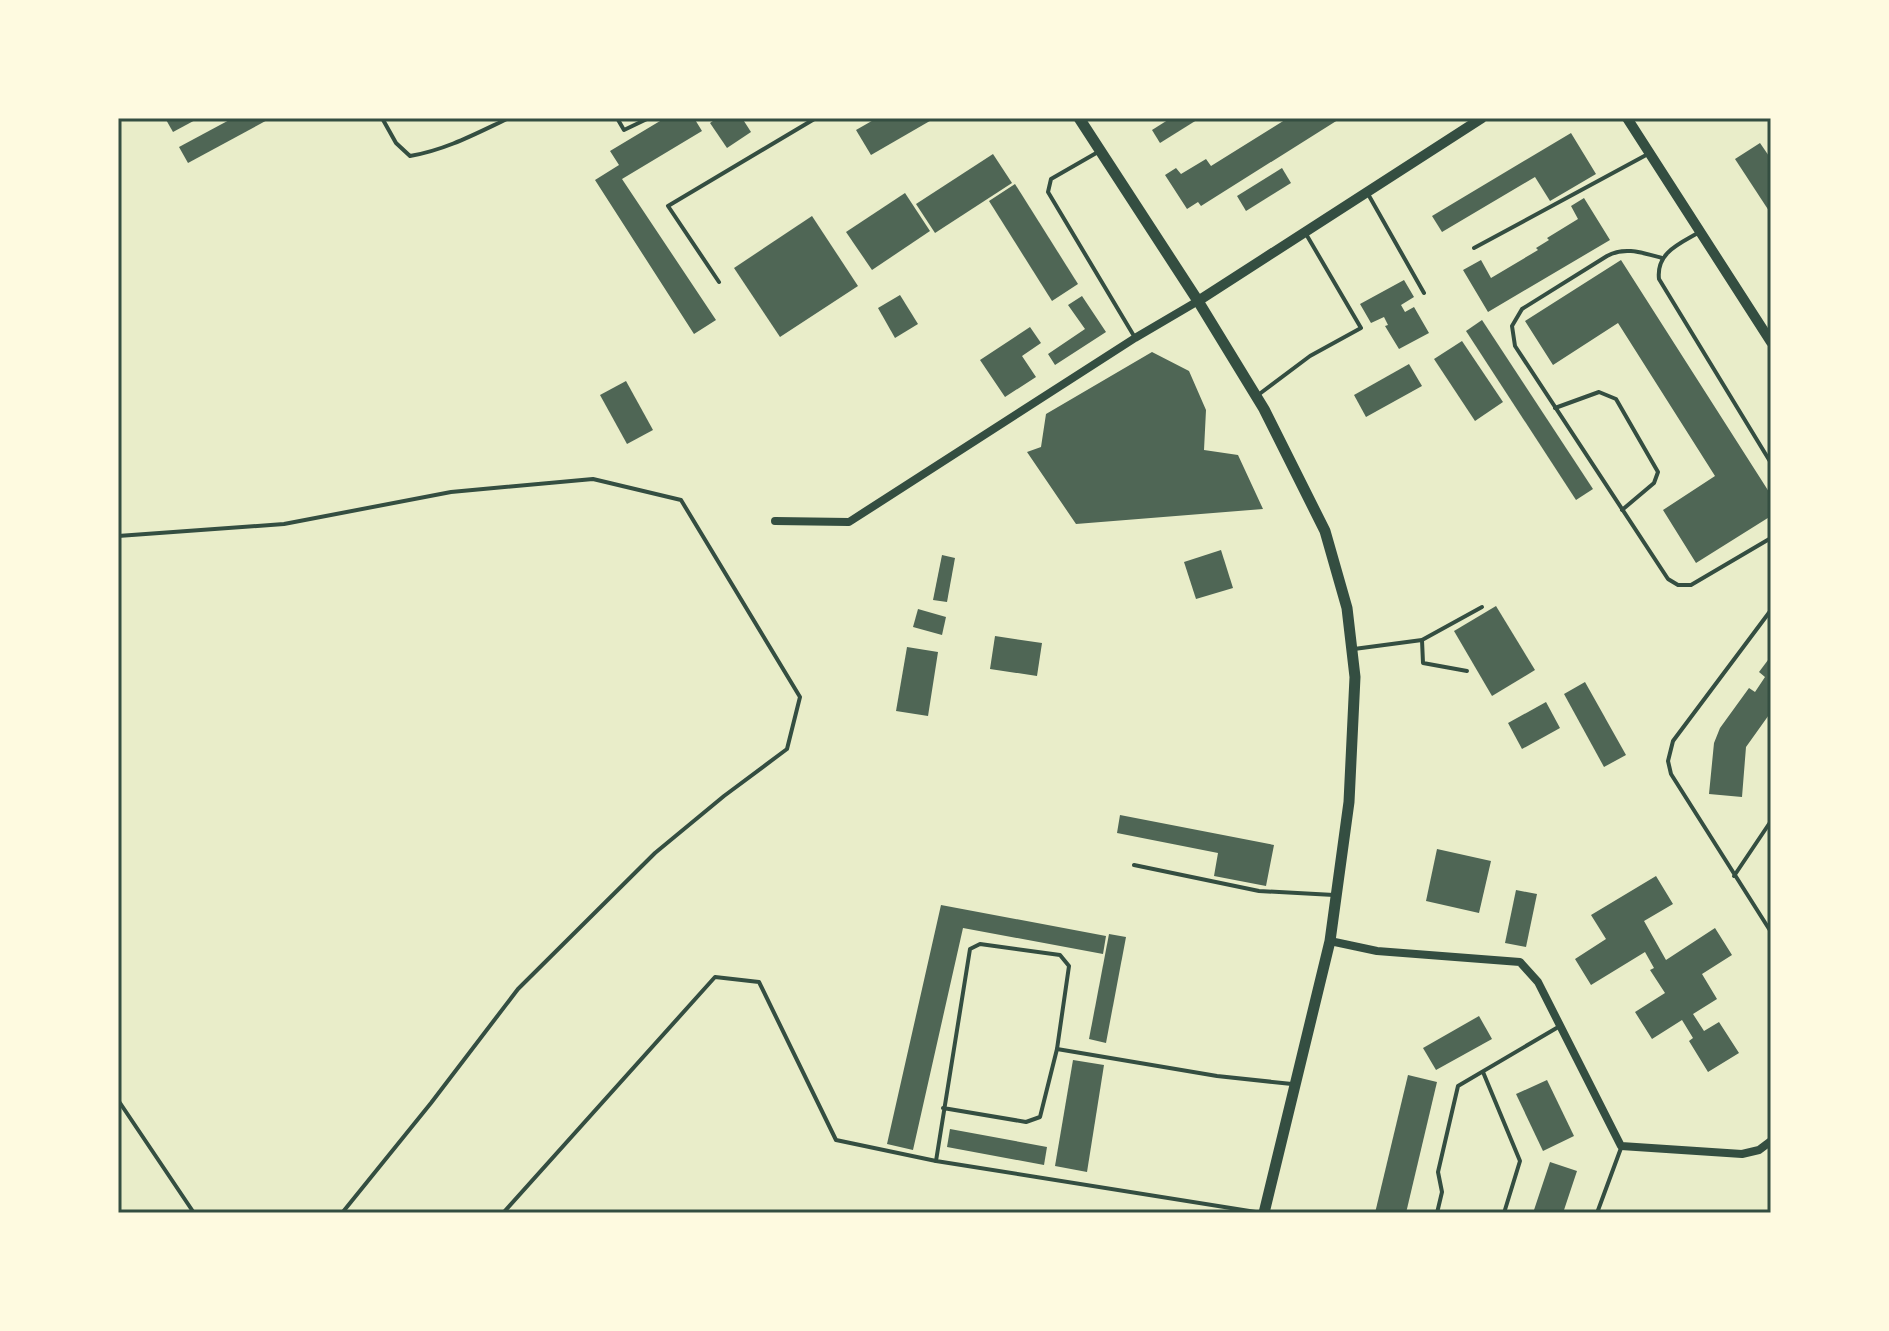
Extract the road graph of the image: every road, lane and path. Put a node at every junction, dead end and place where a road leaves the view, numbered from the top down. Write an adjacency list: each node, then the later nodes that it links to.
1 (382, 118): 2 (lane)
2 (509, 118)
3 (617, 118): 4 (lane)
4 (649, 118)
5 (816, 118): 16 (lane)
6 (1079, 118): 9 (main road)
7 (1482, 118): 11 (street)
8 (1627, 118): 10 (street)
9 (1100, 151): 18 (main road); 19 (lane)
10 (1650, 153): 13 (street); 14 (lane)
11 (1367, 192): 12 (street); 17 (lane)
12 (1305, 232): 18 (street); 21 (lane)
13 (1701, 232): 15 (lane); 20 (street)
14 (1474, 248)
15 (1662, 258): 22 (lane); 23 (lane)
16 (719, 282)
17 (1424, 293)
18 (1198, 301): 19 (street); 21 (main road)
19 (1135, 338): 25 (street)
20 (1771, 342)
21 (1256, 397): 31 (main road)
22 (1555, 408): 24 (lane); 24 (lane)
23 (1771, 463)
24 (1622, 510): 27 (lane)
25 (775, 521)
26 (118, 536): 49 (lane)
27 (1771, 538)
28 (1482, 607): 30 (lane)
29 (1771, 610): 35 (lane)
30 (1422, 640): 31 (lane); 32 (lane)
31 (1351, 649): 36 (main road)
32 (1467, 671)
33 (1771, 821): 35 (lane)
34 (1134, 865): 36 (lane)
35 (1734, 876): 37 (lane)
36 (1336, 895): 38 (main road)
37 (1771, 932)
38 (1330, 941): 39 (street); 42 (main road)
39 (1560, 1026): 41 (lane); 46 (street)
40 (1057, 1049): 42 (lane); 44 (lane); 44 (lane)
41 (1483, 1072): 52 (lane); 53 (lane)
42 (1294, 1084): 51 (main road)
43 (118, 1100): 48 (lane)
44 (943, 1108): 47 (lane)
45 (1771, 1141): 46 (street)
46 (1621, 1146): 54 (lane)
47 (936, 1161): 50 (lane); 51 (lane)
48 (194, 1213)
49 (342, 1213)
50 (503, 1213)
51 (1263, 1213)
52 (1437, 1213)
53 (1504, 1213)
54 (1597, 1213)

